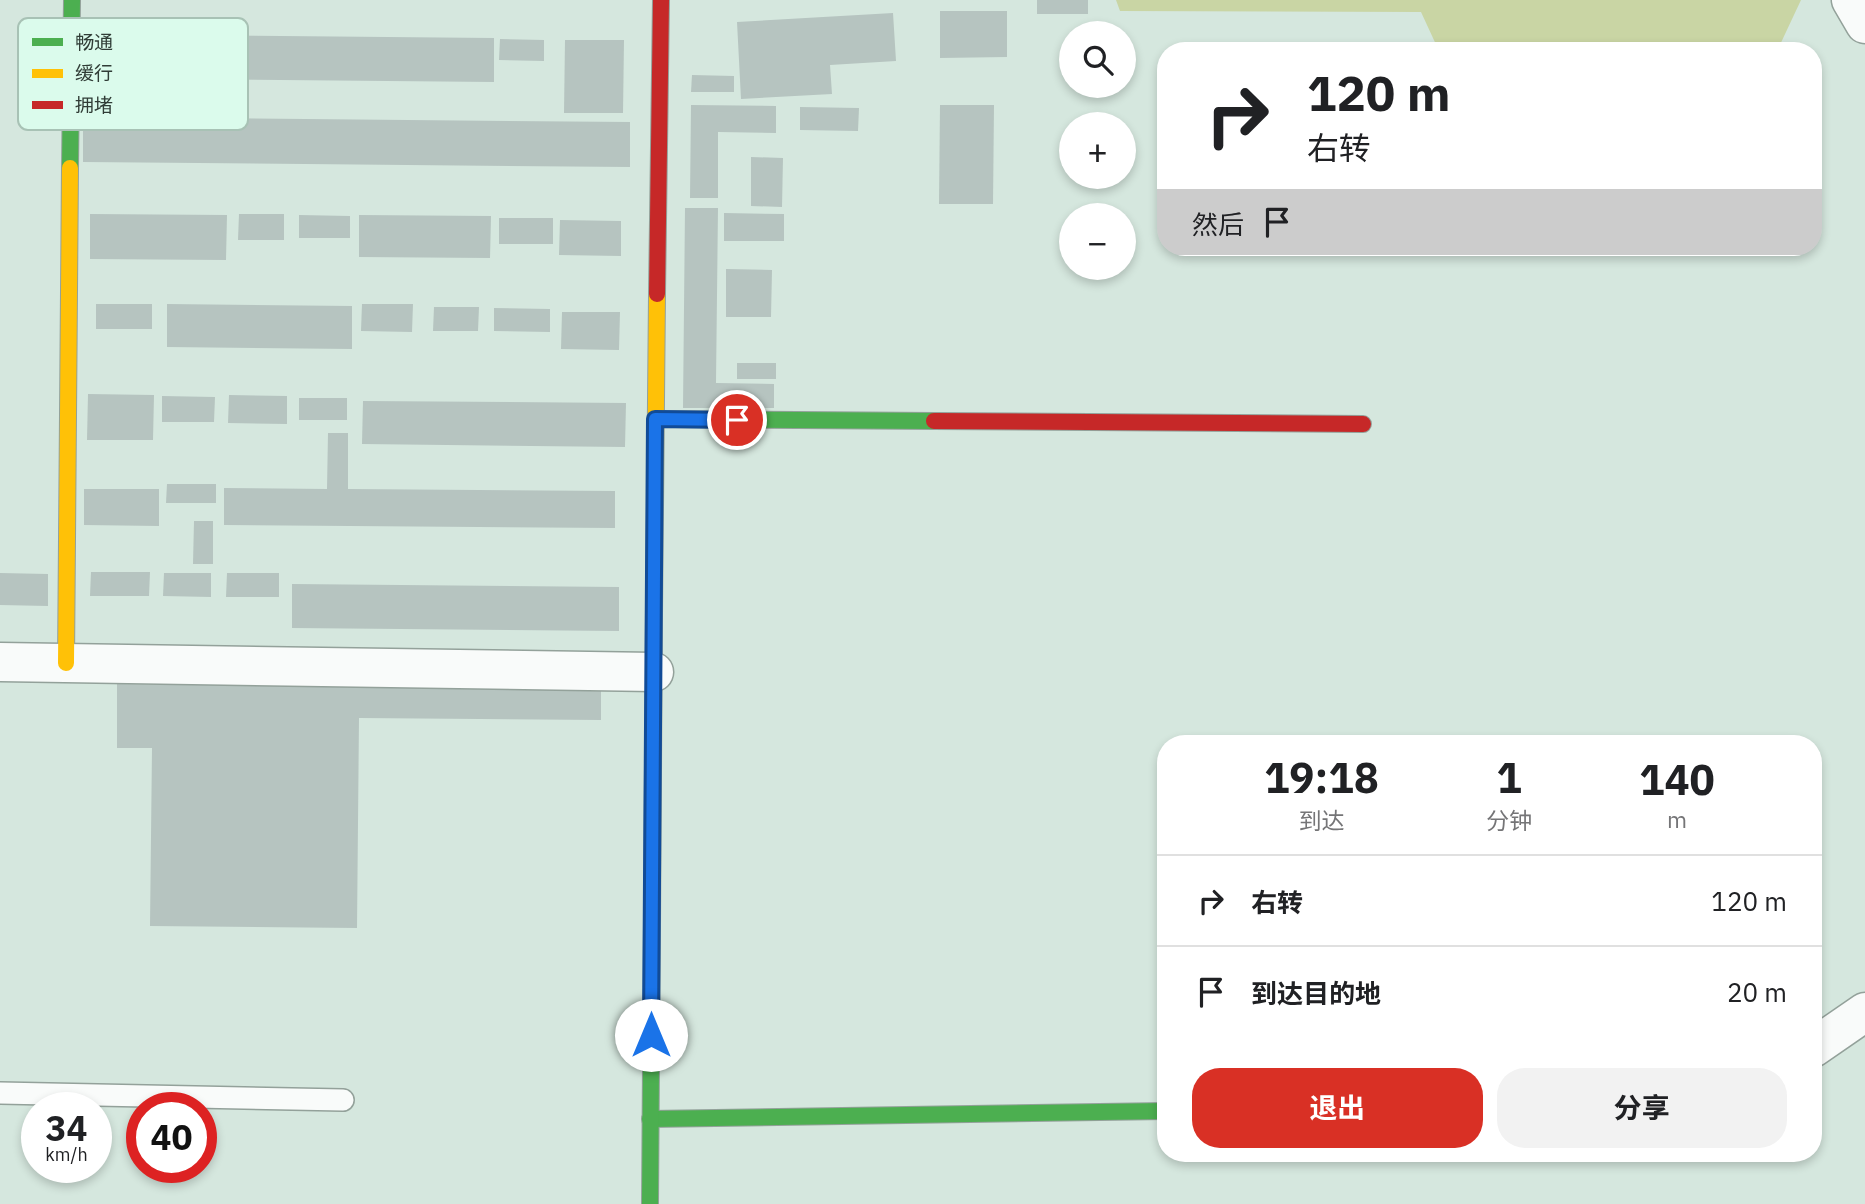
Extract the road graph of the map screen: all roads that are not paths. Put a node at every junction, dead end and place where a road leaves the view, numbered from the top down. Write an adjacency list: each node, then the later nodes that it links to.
1 (72, 0): 4 (street)
2 (661, 0): 7 (street)
3 (1851, 0): 5 (street)
4 (72, 18)
5 (1865, 24)
6 (71, 130): 10 (street)
7 (655, 419): 8 (street); 11 (street)
8 (1363, 424)
9 (0, 662): 10 (street)
10 (66, 663): 11 (street)
11 (654, 672): 17 (street)
12 (1865, 1013): 13 (street)
13 (1822, 1042)
14 (0, 1093): 15 (lane)
15 (343, 1100)
16 (1157, 1111): 17 (street)
17 (650, 1119): 18 (street)
18 (650, 1204)

